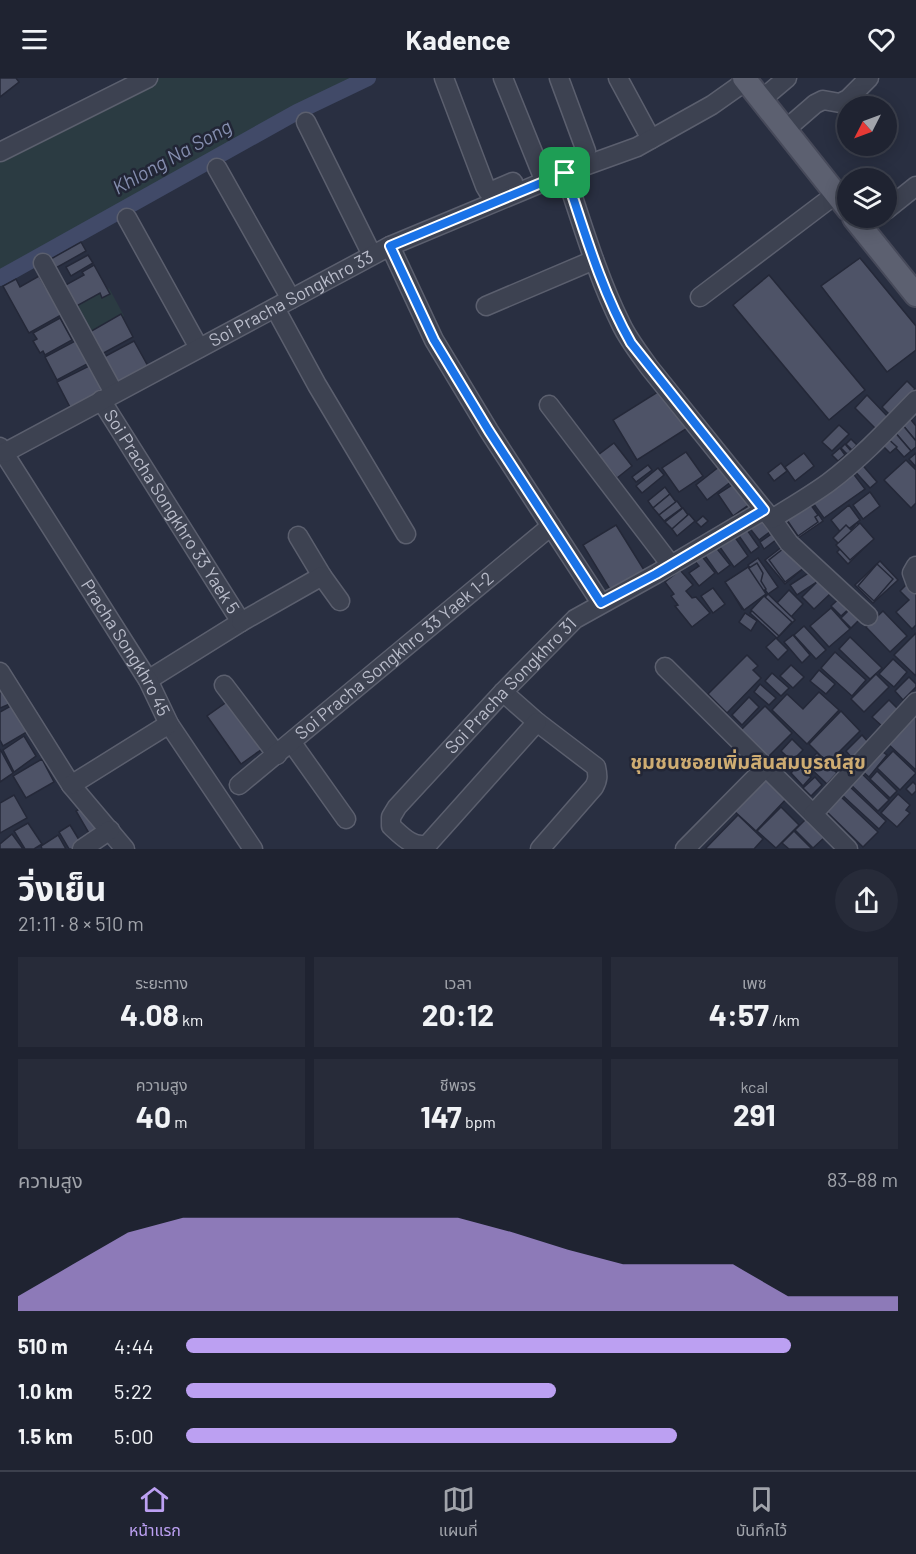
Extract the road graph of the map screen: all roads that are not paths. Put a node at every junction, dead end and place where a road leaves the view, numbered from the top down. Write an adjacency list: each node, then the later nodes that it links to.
1 (148, 78): 13 (street)
2 (444, 78): 16 (street)
3 (503, 78): 16 (street)
4 (559, 78): 16 (street)
5 (618, 78): 12 (street)
6 (787, 78): 9 (street)
7 (868, 78): 11 (street)
8 (745, 80): 9 (main road); 12 (street, Soi Pracha Songkhro 33)
9 (761, 100): 11 (main road)
10 (306, 122): 24 (street)
11 (785, 130): 18 (main road)
12 (651, 139): 15 (street, Soi Pracha Songkhro 33)
13 (0, 152)
14 (217, 168): 29 (street)
15 (565, 173): 16 (street, Soi Pracha Songkhro 33); 25 (street)
16 (543, 176): 23 (street, Soi Pracha Songkhro 33)
17 (916, 186): 19 (street)
18 (837, 196)
19 (897, 201)
20 (837, 205): 28 (street)
21 (127, 218): 32 (street)
22 (870, 228): 27 (main road)
23 (390, 246): 24 (street, Soi Pracha Songkhro 33); 38 (street)
24 (372, 255): 29 (street, Soi Pracha Songkhro 33)
25 (594, 260): 30 (street); 37 (street)
26 (43, 263): 33 (street, Soi Pracha Songkhro 33 Yaek 5)
27 (916, 295)
28 (700, 297)
29 (291, 299): 31 (street, Soi Pracha Songkhro 33)
30 (486, 306)
31 (275, 308): 32 (street, Soi Pracha Songkhro 33); 39 (street)
32 (199, 348): 33 (street, Soi Pracha Songkhro 33)
33 (108, 397): 36 (street, Soi Pracha Songkhro 33); 48 (street, Soi Pracha Songkhro 33 Yaek 5)
34 (916, 400): 37 (street, Soi Pracha Songkhro 31)
35 (549, 405): 41 (street)
36 (2, 450): 51 (street, Pracha Songkhro 45)
37 (768, 514): 41 (street, Soi Pracha Songkhro 31); 47 (street)
38 (551, 526): 46 (street); 57 (street, Soi Pracha Songkhro 33 Yaek 1-2)
39 (406, 534)
40 (298, 536): 43 (street)
41 (671, 565): 46 (street, Soi Pracha Songkhro 31)
42 (916, 566): 44 (street)
43 (322, 576): 45 (street); 48 (street, Soi Pracha Songkhro 33 Yaek 5)
44 (916, 584)
45 (340, 601)
46 (601, 603): 53 (street, Soi Pracha Songkhro 31)
47 (868, 616)
48 (241, 622): 51 (street, Soi Pracha Songkhro 33 Yaek 5)
49 (664, 667): 59 (street)
50 (0, 672): 60 (street)
51 (148, 680): 56 (street, Pracha Songkhro 45)
52 (224, 685): 58 (street)
53 (503, 692): 55 (street); 66 (street, Soi Pracha Songkhro 31)
54 (916, 702): 62 (street)
55 (537, 722): 66 (street); 70 (street)
56 (169, 724): 60 (street); 69 (street, Pracha Songkhro 45)
57 (292, 743): 58 (street, Soi Pracha Songkhro 33 Yaek 1-2); 63 (street)
58 (277, 755): 61 (street, Soi Pracha Songkhro 33 Yaek 1-2)
59 (765, 768): 62 (street); 71 (street)
60 (71, 785): 64 (street)
61 (239, 785)
62 (813, 814): 65 (street)
63 (345, 819)
64 (110, 830): 67 (street); 68 (street)
65 (836, 845)
66 (410, 846)
67 (82, 849)
68 (125, 849)
69 (253, 849)
70 (540, 849)
71 (686, 849)

